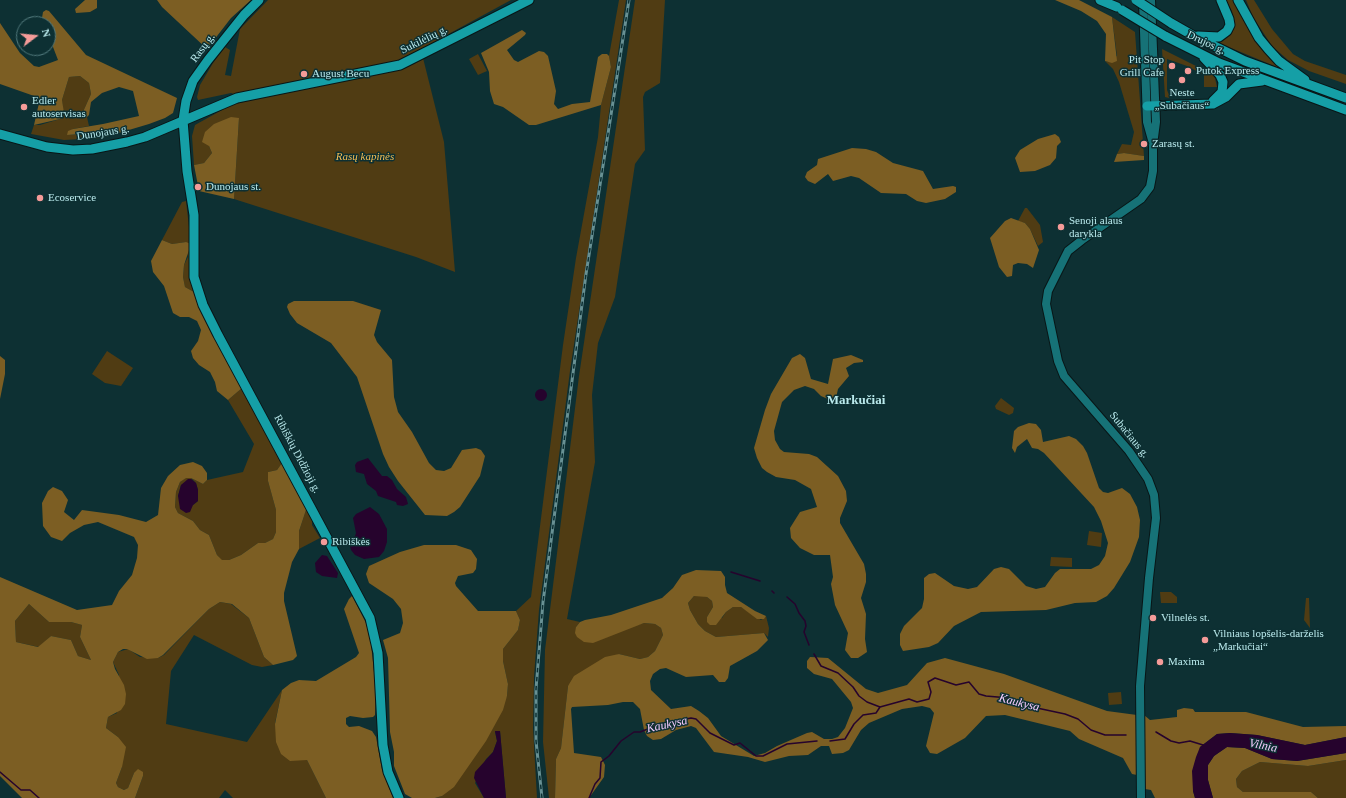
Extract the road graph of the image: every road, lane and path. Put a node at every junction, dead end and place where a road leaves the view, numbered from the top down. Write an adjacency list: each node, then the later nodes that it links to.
1 (260, 0): 19 (main road, Rasų g.)
2 (529, 0): 19 (main road, Sukilėlių g.)
3 (1100, 0): 10 (main road)
4 (1109, 0): 10 (main road, Drujos g.)
5 (1136, 0): 11 (main road, Drujos g., bridge)
6 (1143, 0): 17 (street, Subačiaus g.)
7 (1151, 0): 17 (street, Subačiaus g.)
8 (1221, 0): 11 (main road)
9 (1238, 0): 14 (main road)
10 (1120, 8): 12 (main road, Drujos g., bridge)
11 (1192, 36): 14 (main road, Drujos g.)
12 (1200, 54): 13 (main road, Drujos g.); 16 (main road)
13 (1263, 80): 16 (main road); 18 (main road, Drujos g.)
14 (1314, 87): 15 (main road, Drujos g.)
15 (1346, 98)
16 (1200, 104): 17 (main road)
17 (1151, 105): 22 (street, Subačiaus g.)
18 (1346, 110)
19 (183, 120): 20 (main road, Dunojaus g.); 21 (main road, Ribiškių Didžioji g.)
20 (0, 134)
21 (399, 798)
22 (1141, 798)

